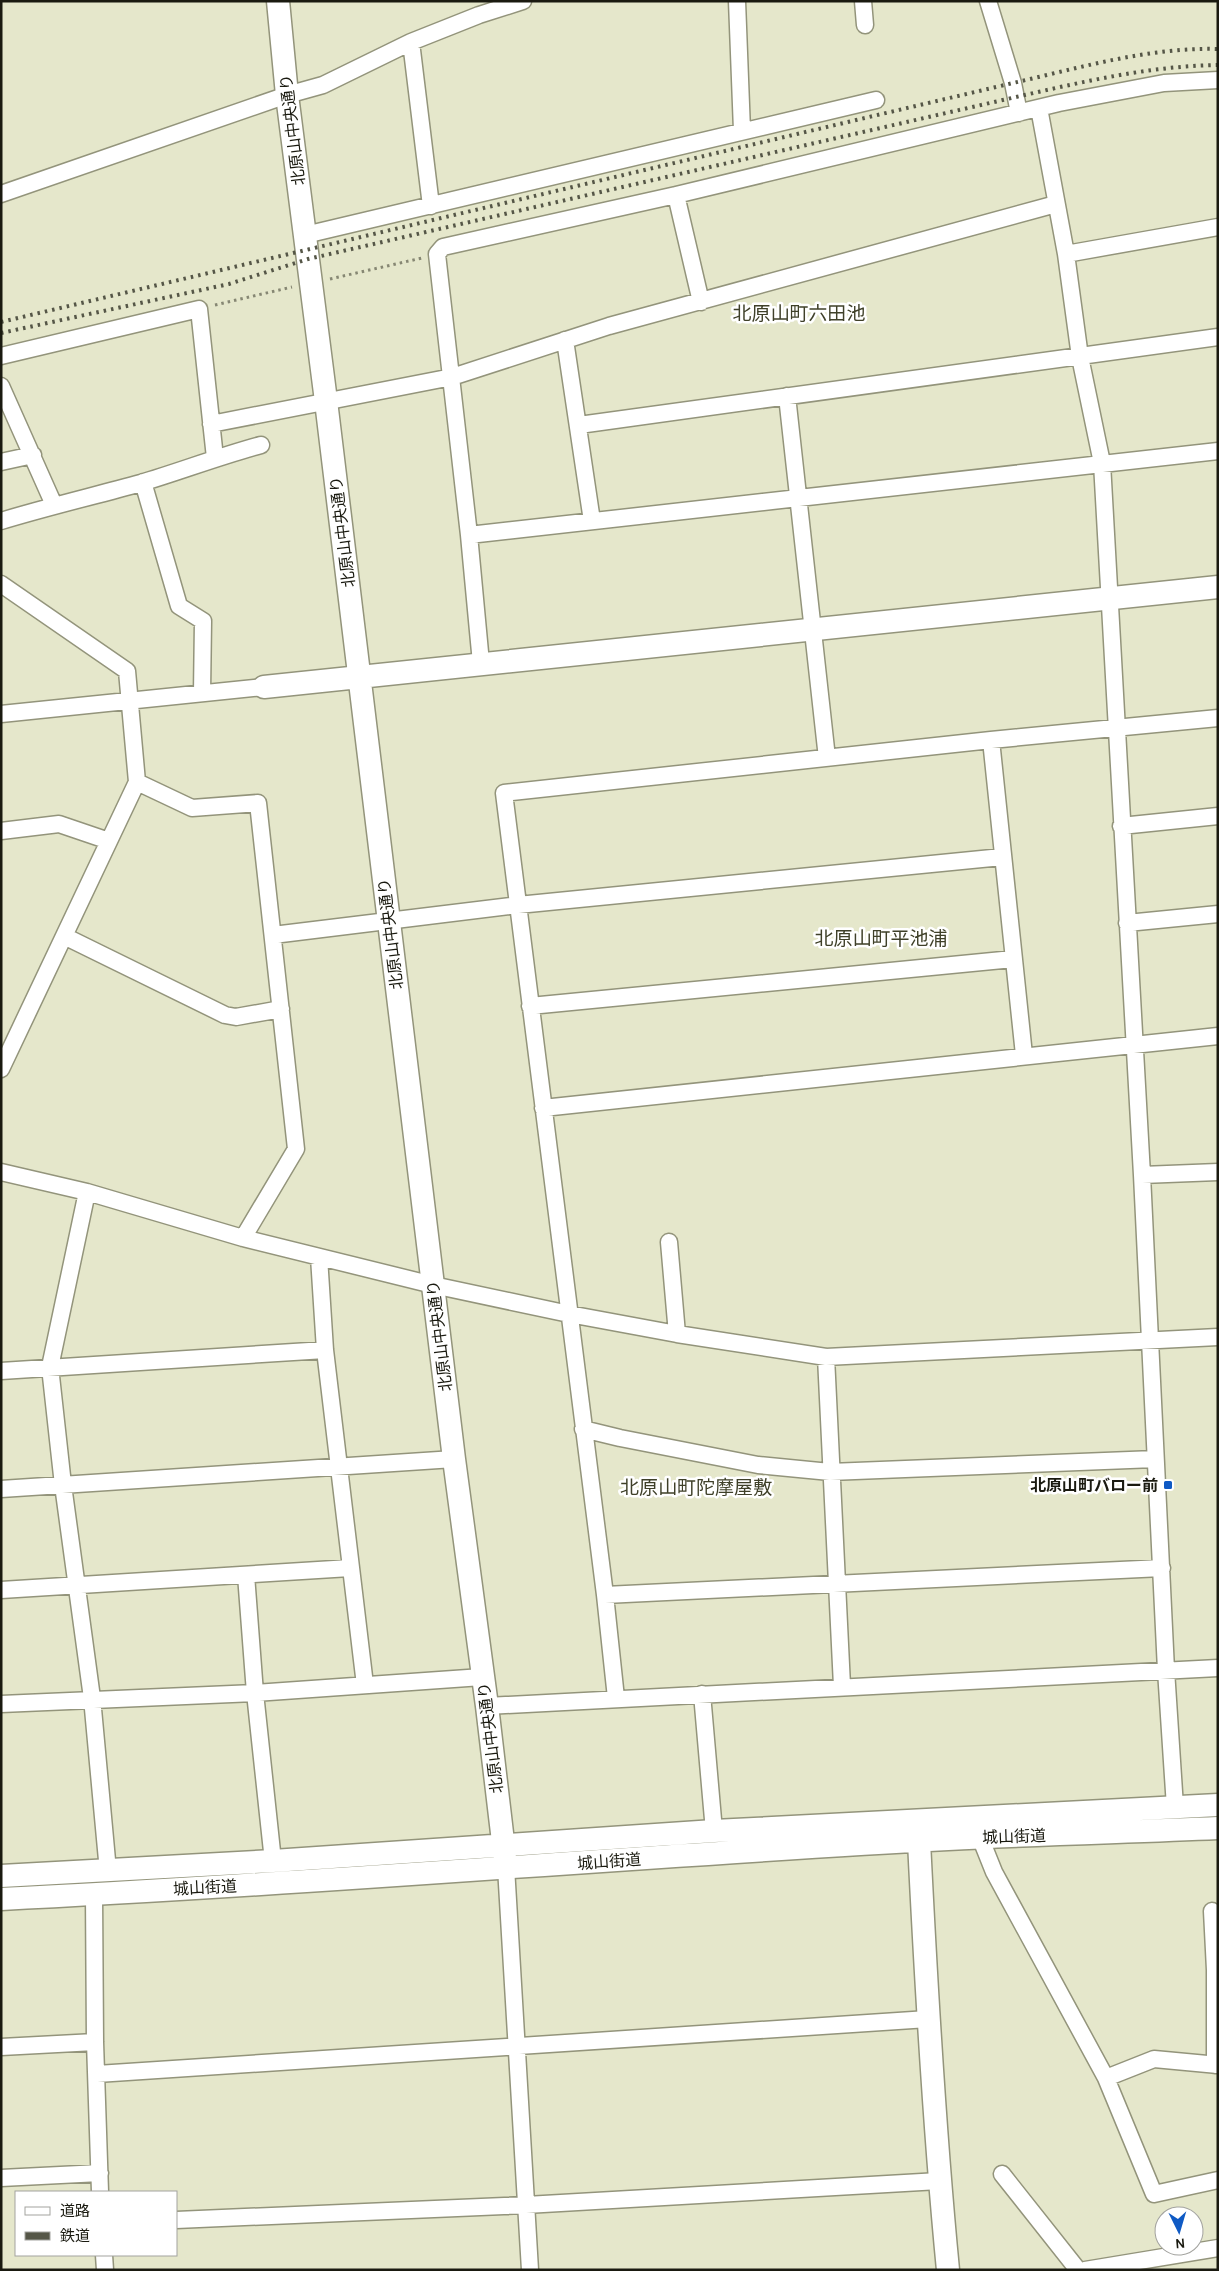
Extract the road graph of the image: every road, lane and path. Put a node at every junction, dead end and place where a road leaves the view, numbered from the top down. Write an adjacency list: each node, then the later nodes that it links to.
1 (278, 1): 9 (street, 北原山中央通り)
2 (523, 1): 7 (street)
3 (737, 1): 13 (street)
4 (863, 1): 6 (street)
5 (988, 1): 12 (street)
6 (865, 26)
7 (411, 42): 9 (street); 17 (street)
8 (1218, 80): 11 (street)
9 (287, 95): 14 (street); 19 (street, 北原山中央通り)
10 (876, 100): 13 (street)
11 (1039, 108): 12 (street); 16 (street)
12 (1019, 113): 15 (street)
13 (742, 132): 17 (street)
14 (1, 194)
15 (676, 194): 20 (street); 24 (street)
16 (1056, 204): 21 (street); 24 (street)
17 (431, 206): 19 (street)
18 (1218, 227): 21 (street)
19 (304, 235): 33 (street, 北原山中央通り)
20 (437, 254): 22 (path); 30 (street)
21 (1066, 254): 29 (street)
22 (327, 280)
23 (296, 286): 25 (path)
24 (701, 302): 27 (street)
25 (198, 309): 28 (street); 34 (street)
26 (1218, 337): 29 (street)
27 (565, 340): 30 (street); 35 (street)
28 (1, 356)
29 (1080, 357): 32 (street); 41 (street)
30 (452, 377): 33 (street); 47 (street)
31 (1, 386): 38 (street)
32 (787, 396): 35 (street); 43 (street)
33 (326, 401): 34 (street); 53 (street, 北原山中央通り)
34 (211, 424): 39 (street)
35 (579, 425): 46 (street)
36 (261, 445): 39 (street)
37 (1218, 452): 41 (street)
38 (33, 455): 40 (street); 44 (street)
39 (215, 458): 42 (street)
40 (1, 462)
41 (1102, 463): 43 (street); 50 (street)
42 (142, 482): 44 (street); 55 (street)
43 (799, 499): 46 (street); 51 (street)
44 (54, 505): 45 (street)
45 (1, 521)
46 (592, 521): 47 (street)
47 (469, 535): 52 (street)
48 (1, 584): 56 (street)
49 (1218, 587): 50 (street)
50 (1110, 600): 51 (street); 59 (street)
51 (813, 630): 52 (street); 61 (street)
52 (481, 663): 53 (street)
53 (359, 678): 54 (street); 70 (street, 北原山中央通り)
54 (264, 687): 55 (street)
55 (202, 693): 56 (street)
56 (130, 700): 57 (street); 62 (street)
57 (1, 714)
58 (1218, 718): 59 (street)
59 (1116, 729): 60 (street); 64 (street)
60 (991, 740): 61 (street); 67 (street)
61 (827, 758): 68 (street)
62 (137, 782): 66 (street); 72 (street)
63 (1218, 816): 64 (street)
64 (1122, 826): 71 (street)
65 (1, 831): 66 (street)
66 (109, 841): 73 (street)
67 (1002, 857): 68 (street); 74 (street)
68 (518, 905): 70 (street); 75 (street)
69 (1218, 914): 71 (street)
70 (388, 921): 72 (street); 89 (street, 北原山中央通り)
71 (1127, 923): 78 (street)
72 (272, 935): 76 (street)
73 (64, 936): 76 (street); 80 (street)
74 (1013, 959): 75 (street); 79 (street)
75 (530, 1006): 81 (street)
76 (281, 1009): 86 (street)
77 (1218, 1036): 78 (street)
78 (1134, 1044): 79 (street); 84 (street)
79 (1024, 1055): 81 (street)
80 (1, 1069)
81 (543, 1108): 90 (street)
82 (1, 1172): 85 (street)
83 (1218, 1172): 84 (street)
84 (1142, 1175): 93 (street)
85 (87, 1192): 86 (street); 96 (street)
86 (244, 1238): 88 (street)
87 (669, 1242): 91 (street)
88 (319, 1257): 89 (street); 94 (street)
89 (433, 1285): 90 (street); 99 (street, 北原山中央通り)
90 (569, 1314): 91 (street); 98 (street)
91 (677, 1334): 95 (street)
92 (1218, 1337): 93 (street)
93 (1150, 1341): 95 (street); 100 (street)
94 (325, 1350): 96 (street); 101 (street)
95 (826, 1357): 102 (street)
96 (50, 1367): 97 (street); 103 (street)
97 (1, 1371)
98 (583, 1429): 102 (street); 111 (street)
99 (454, 1459): 101 (street); 114 (street, 北原山中央通り)
100 (1155, 1459): 102 (street); 106 (street)
101 (339, 1466): 103 (street); 105 (street)
102 (830, 1472): 108 (street)
103 (63, 1485): 104 (street); 109 (street)
104 (1, 1489)
105 (350, 1568): 107 (street); 115 (street)
106 (1162, 1568): 108 (street); 113 (street)
107 (246, 1575): 109 (street); 117 (street)
108 (838, 1584): 111 (street); 116 (street)
109 (77, 1585): 110 (street); 119 (street)
110 (1, 1590)
111 (605, 1595): 120 (street)
112 (1218, 1668): 113 (street)
113 (1166, 1670): 116 (street); 124 (street)
114 (482, 1677): 115 (street); 122 (street, 北原山中央通り)
115 (365, 1684): 117 (street)
116 (842, 1686): 118 (street)
117 (255, 1692): 119 (street); 130 (street)
118 (702, 1694): 120 (street); 126 (street)
119 (92, 1698): 121 (street); 132 (street)
120 (616, 1698): 122 (street)
121 (1, 1704)
122 (487, 1706): 129 (street, 北原山中央通り)
123 (1218, 1805): 124 (street, 城山街道)
124 (1175, 1807): 126 (street, 城山街道)
125 (1218, 1828): 127 (street, 城山街道)
126 (714, 1831): 129 (street, 城山街道)
127 (980, 1838): 128 (street, 城山街道); 144 (street)
128 (919, 1841): 131 (street, 城山街道); 138 (street)
129 (502, 1845): 130 (street, 城山街道); 131 (street, 北原山中央通り)
130 (272, 1861): 132 (street, 城山街道)
131 (506, 1867): 134 (street, 城山街道); 140 (street)
132 (108, 1871): 133 (street, 城山街道)
133 (1, 1876)
134 (94, 1895): 135 (street, 城山街道); 139 (street)
135 (1, 1899)
136 (1212, 1911): 137 (street)
137 (1217, 1970): 142 (street)
138 (928, 2019): 140 (street); 149 (street)
139 (95, 2042): 141 (street); 143 (street)
140 (515, 2045): 143 (street); 151 (street)
141 (1, 2047)
142 (1216, 2065): 144 (street)
143 (96, 2074): 145 (street)
144 (1106, 2078): 148 (street)
145 (100, 2173): 147 (street); 150 (street)
146 (1002, 2174): 158 (street)
147 (1, 2178)
148 (1218, 2180)
149 (939, 2181): 151 (street); 157 (street)
150 (100, 2191)
151 (526, 2205): 152 (street); 156 (street)
152 (178, 2220)
153 (1218, 2248): 159 (street)
154 (104, 2256): 155 (street)
155 (105, 2270)
156 (530, 2270)
157 (948, 2270)
158 (1078, 2270)
159 (1085, 2270)

